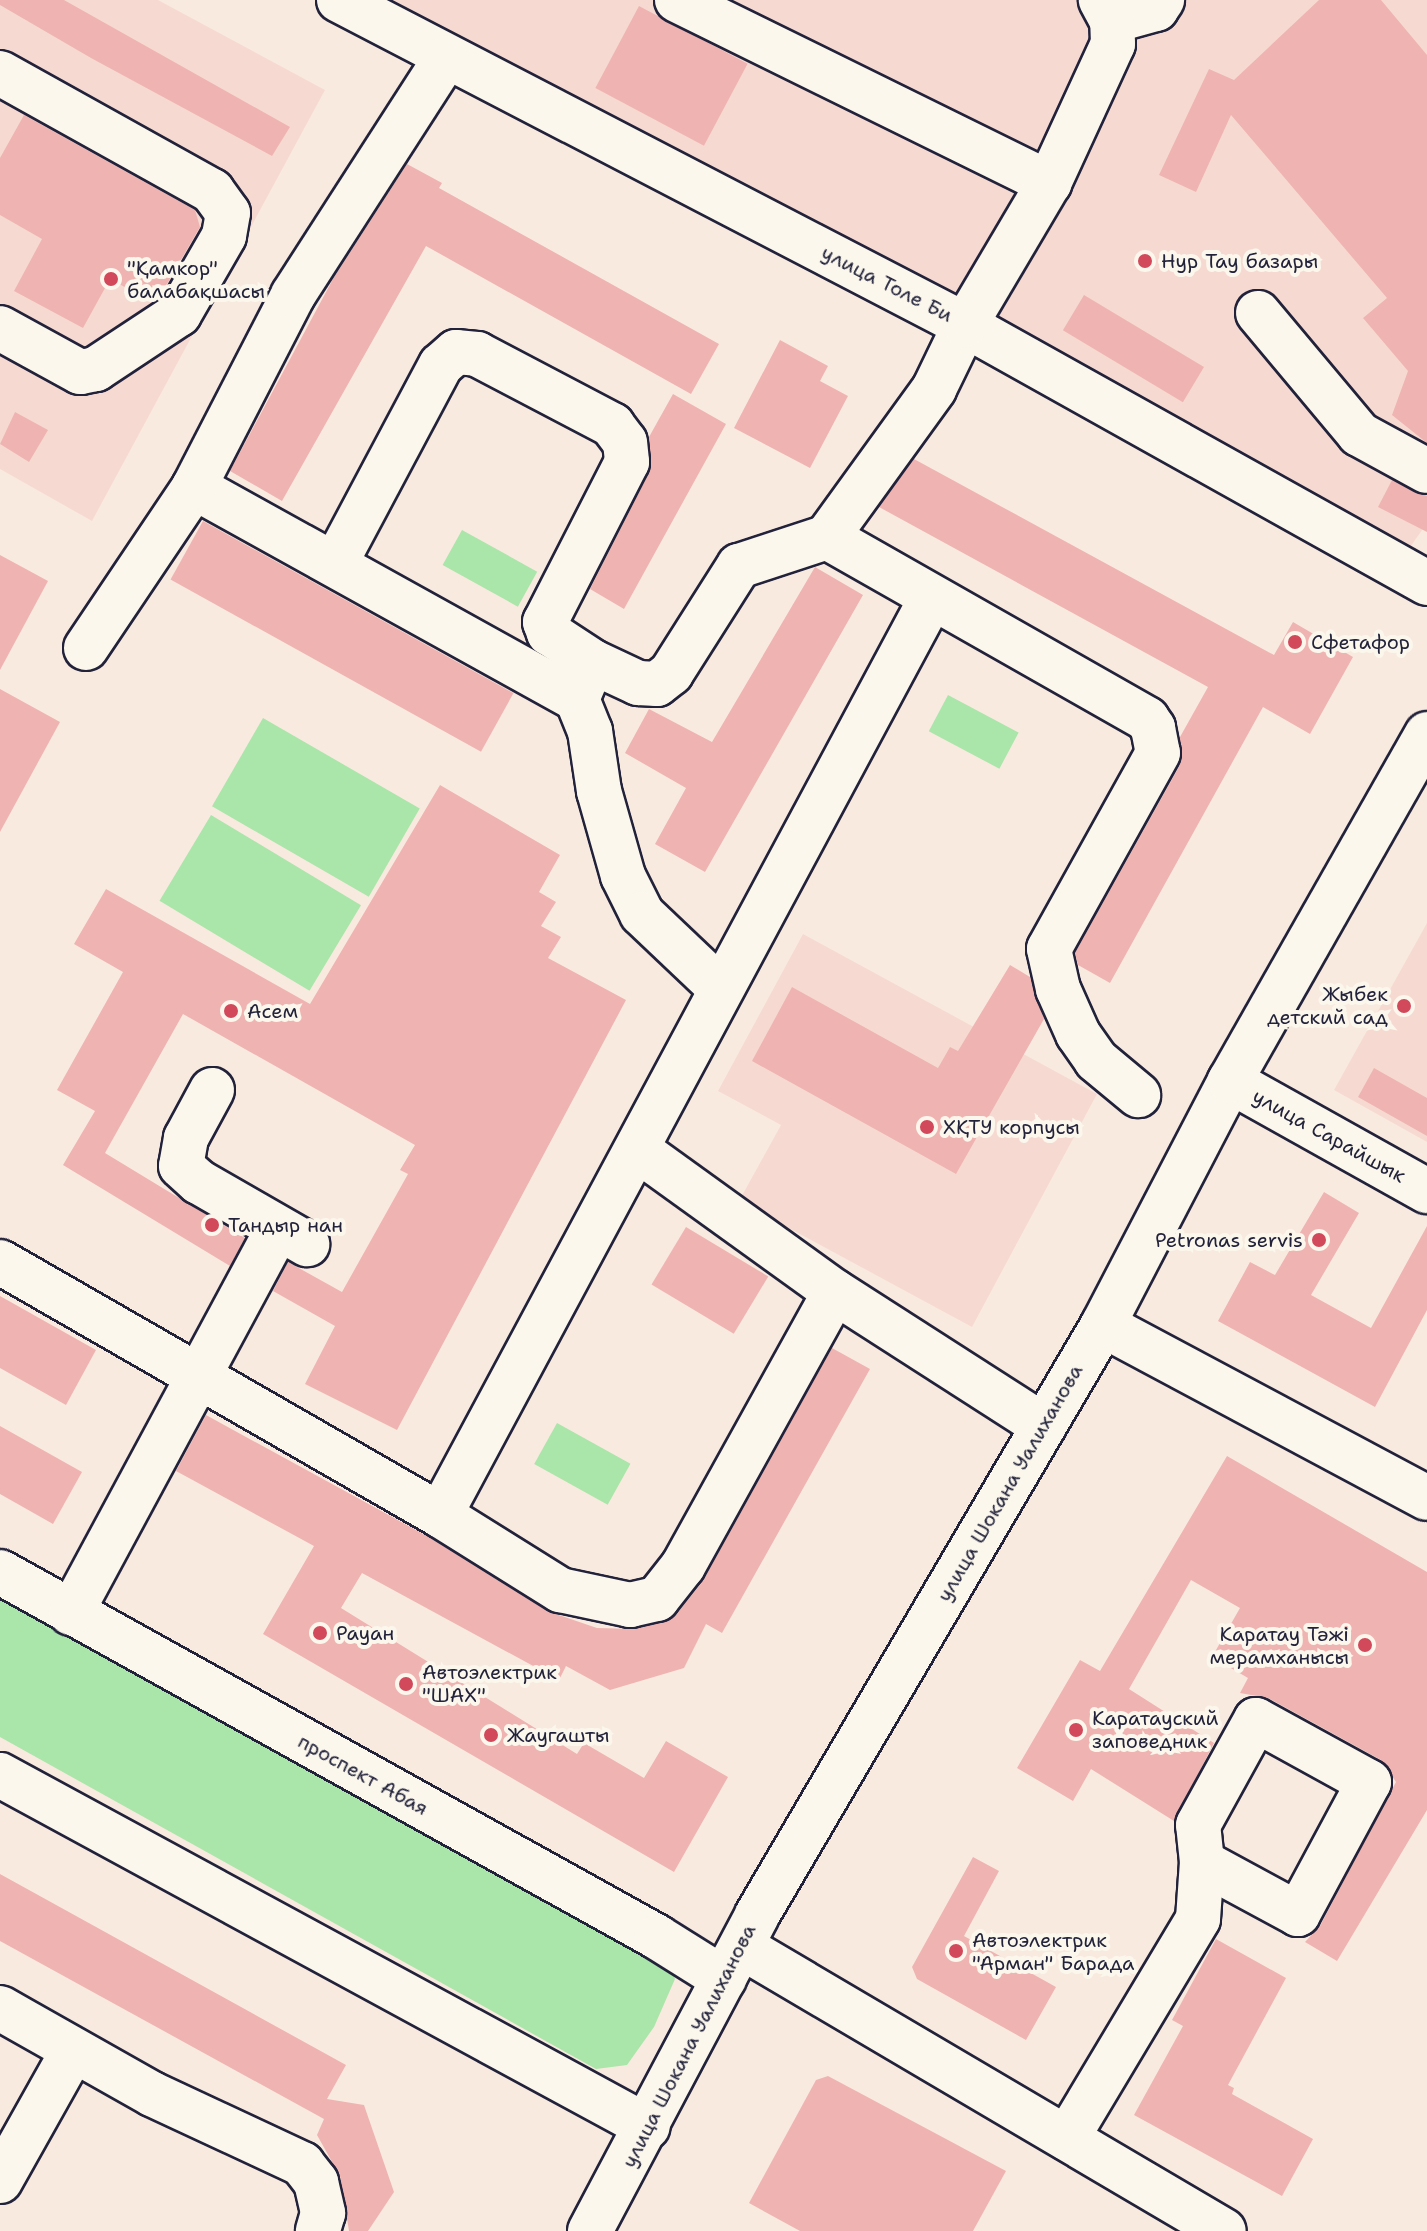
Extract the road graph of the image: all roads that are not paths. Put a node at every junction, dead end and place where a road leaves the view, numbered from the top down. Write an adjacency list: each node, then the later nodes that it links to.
1 (339, 0): 5 (street, улица Толе Би)
2 (677, 0): 7 (street)
3 (1162, 0): 4 (street)
4 (1106, 10): 7 (street)
5 (446, 58): 8 (street, улица Толе Би); 12 (street)
6 (0, 73): 10 (street)
7 (1049, 183): 8 (street)
8 (974, 310): 13 (street); 15 (street, улица Толе Би)
9 (1258, 313): 11 (street)
10 (0, 328)
11 (1427, 471)
12 (194, 487): 14 (street); 17 (street)
13 (827, 537): 16 (street); 18 (street)
14 (335, 564): 18 (street); 18 (street)
15 (1427, 583)
16 (931, 599): 20 (street); 23 (street)
17 (86, 648)
18 (585, 681): 20 (street)
19 (1427, 734): 21 (street, улица Шокана Уалиханова)
20 (719, 987): 24 (street)
21 (1230, 1081): 25 (street, улица Сарайшык); 28 (street, улица Шокана Уалиханова)
22 (212, 1090): 29 (street)
23 (1138, 1095)
24 (638, 1150): 27 (street); 32 (street)
25 (1427, 1191)
26 (0, 1262): 29 (street)
27 (835, 1292): 30 (street); 32 (street)
28 (1103, 1325): 30 (street, улица Шокана Уалиханова); 31 (street)
29 (196, 1373): 32 (street); 34 (street)
30 (1044, 1426): 37 (street, улица Шокана Уалиханова)
31 (1427, 1498)
32 (440, 1515)
33 (0, 1572): 34 (street, проспект Абая)
34 (71, 1613): 37 (street, проспект Абая)
35 (0, 1775): 40 (street)
36 (1202, 1862): 41 (street)
37 (733, 1963): 40 (street, улица Шокана Уалиханова); 41 (street, проспект Абая)
38 (0, 2008): 39 (street)
39 (73, 2051): 42 (street); 43 (street)
40 (648, 2127): 44 (street, улица Шокана Уалиханова)
41 (1067, 2138): 45 (street, проспект Абая)
42 (0, 2181)
43 (318, 2231)
44 (590, 2231)
45 (1224, 2231)

